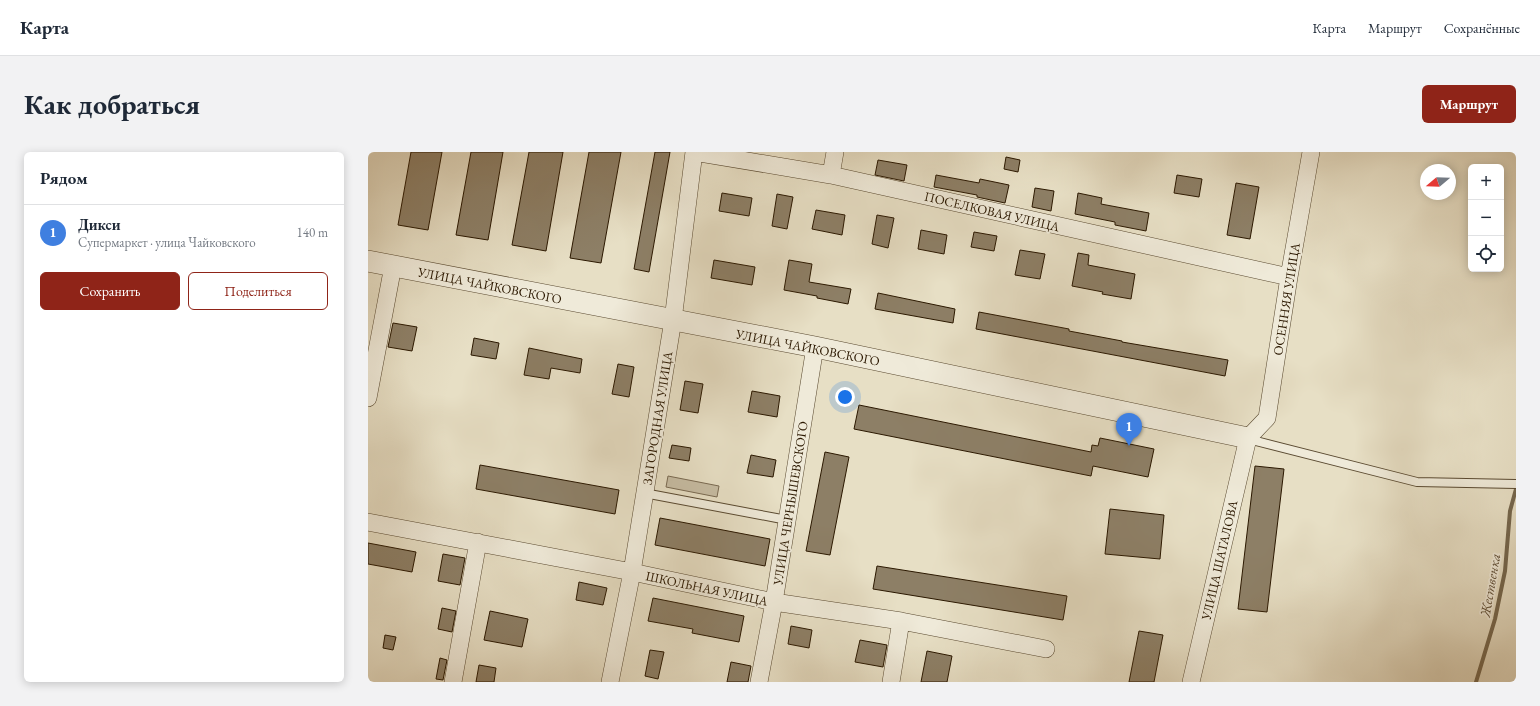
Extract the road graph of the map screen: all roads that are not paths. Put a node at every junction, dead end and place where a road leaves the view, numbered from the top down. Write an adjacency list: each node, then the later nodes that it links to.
1 (694, 152): 4 (street, ПОСЕЛКОВАЯ УЛИЦА); 8 (street, ЗАГОРОДНАЯ УЛИЦА)
2 (835, 152): 4 (street)
3 (1311, 152): 7 (street, ОСЕННЯЯ УЛИЦА)
4 (831, 175): 7 (street, ПОСЕЛКОВАЯ УЛИЦА)
5 (368, 261): 6 (street, УЛИЦА ЧАЙКОВСКОГО)
6 (392, 266): 8 (street, УЛИЦА ЧАЙКОВСКОГО); 10 (street)
7 (1289, 277): 11 (street, ОСЕННЯЯ УЛИЦА)
8 (673, 320): 9 (street, УЛИЦА ЧАЙКОВСКОГО); 13 (street, ЗАГОРОДНАЯ УЛИЦА)
9 (815, 347): 11 (street, УЛИЦА ЧАЙКОВСКОГО); 14 (street, УЛИЦА ЧЕРНЫШЕВСКОГО)
10 (368, 398)
11 (1248, 438): 12 (lane); 25 (street, УЛИЦА ШАТАЛОВА)
12 (1516, 484)
13 (644, 493): 14 (lane); 17 (street, ЗАГОРОДНАЯ УЛИЦА)
14 (787, 520): 18 (street, УЛИЦА ЧЕРНЫШЕВСКОГО)
15 (368, 522): 16 (street, ШКОЛЬНАЯ УЛИЦА)
16 (478, 542): 17 (street, ШКОЛЬНАЯ УЛИЦА); 21 (street)
17 (632, 572): 18 (street, ШКОЛЬНАЯ УЛИЦА); 22 (street, ЗАГОРОДНАЯ УЛИЦА)
18 (774, 602): 19 (street, ШКОЛЬНАЯ УЛИЦА); 23 (street, УЛИЦА ЧЕРНЫШЕВСКОГО)
19 (901, 620): 20 (street, ШКОЛЬНАЯ УЛИЦА); 24 (street)
20 (1046, 649)
21 (453, 682)
22 (610, 682)
23 (759, 682)
24 (891, 682)
25 (1191, 682)

